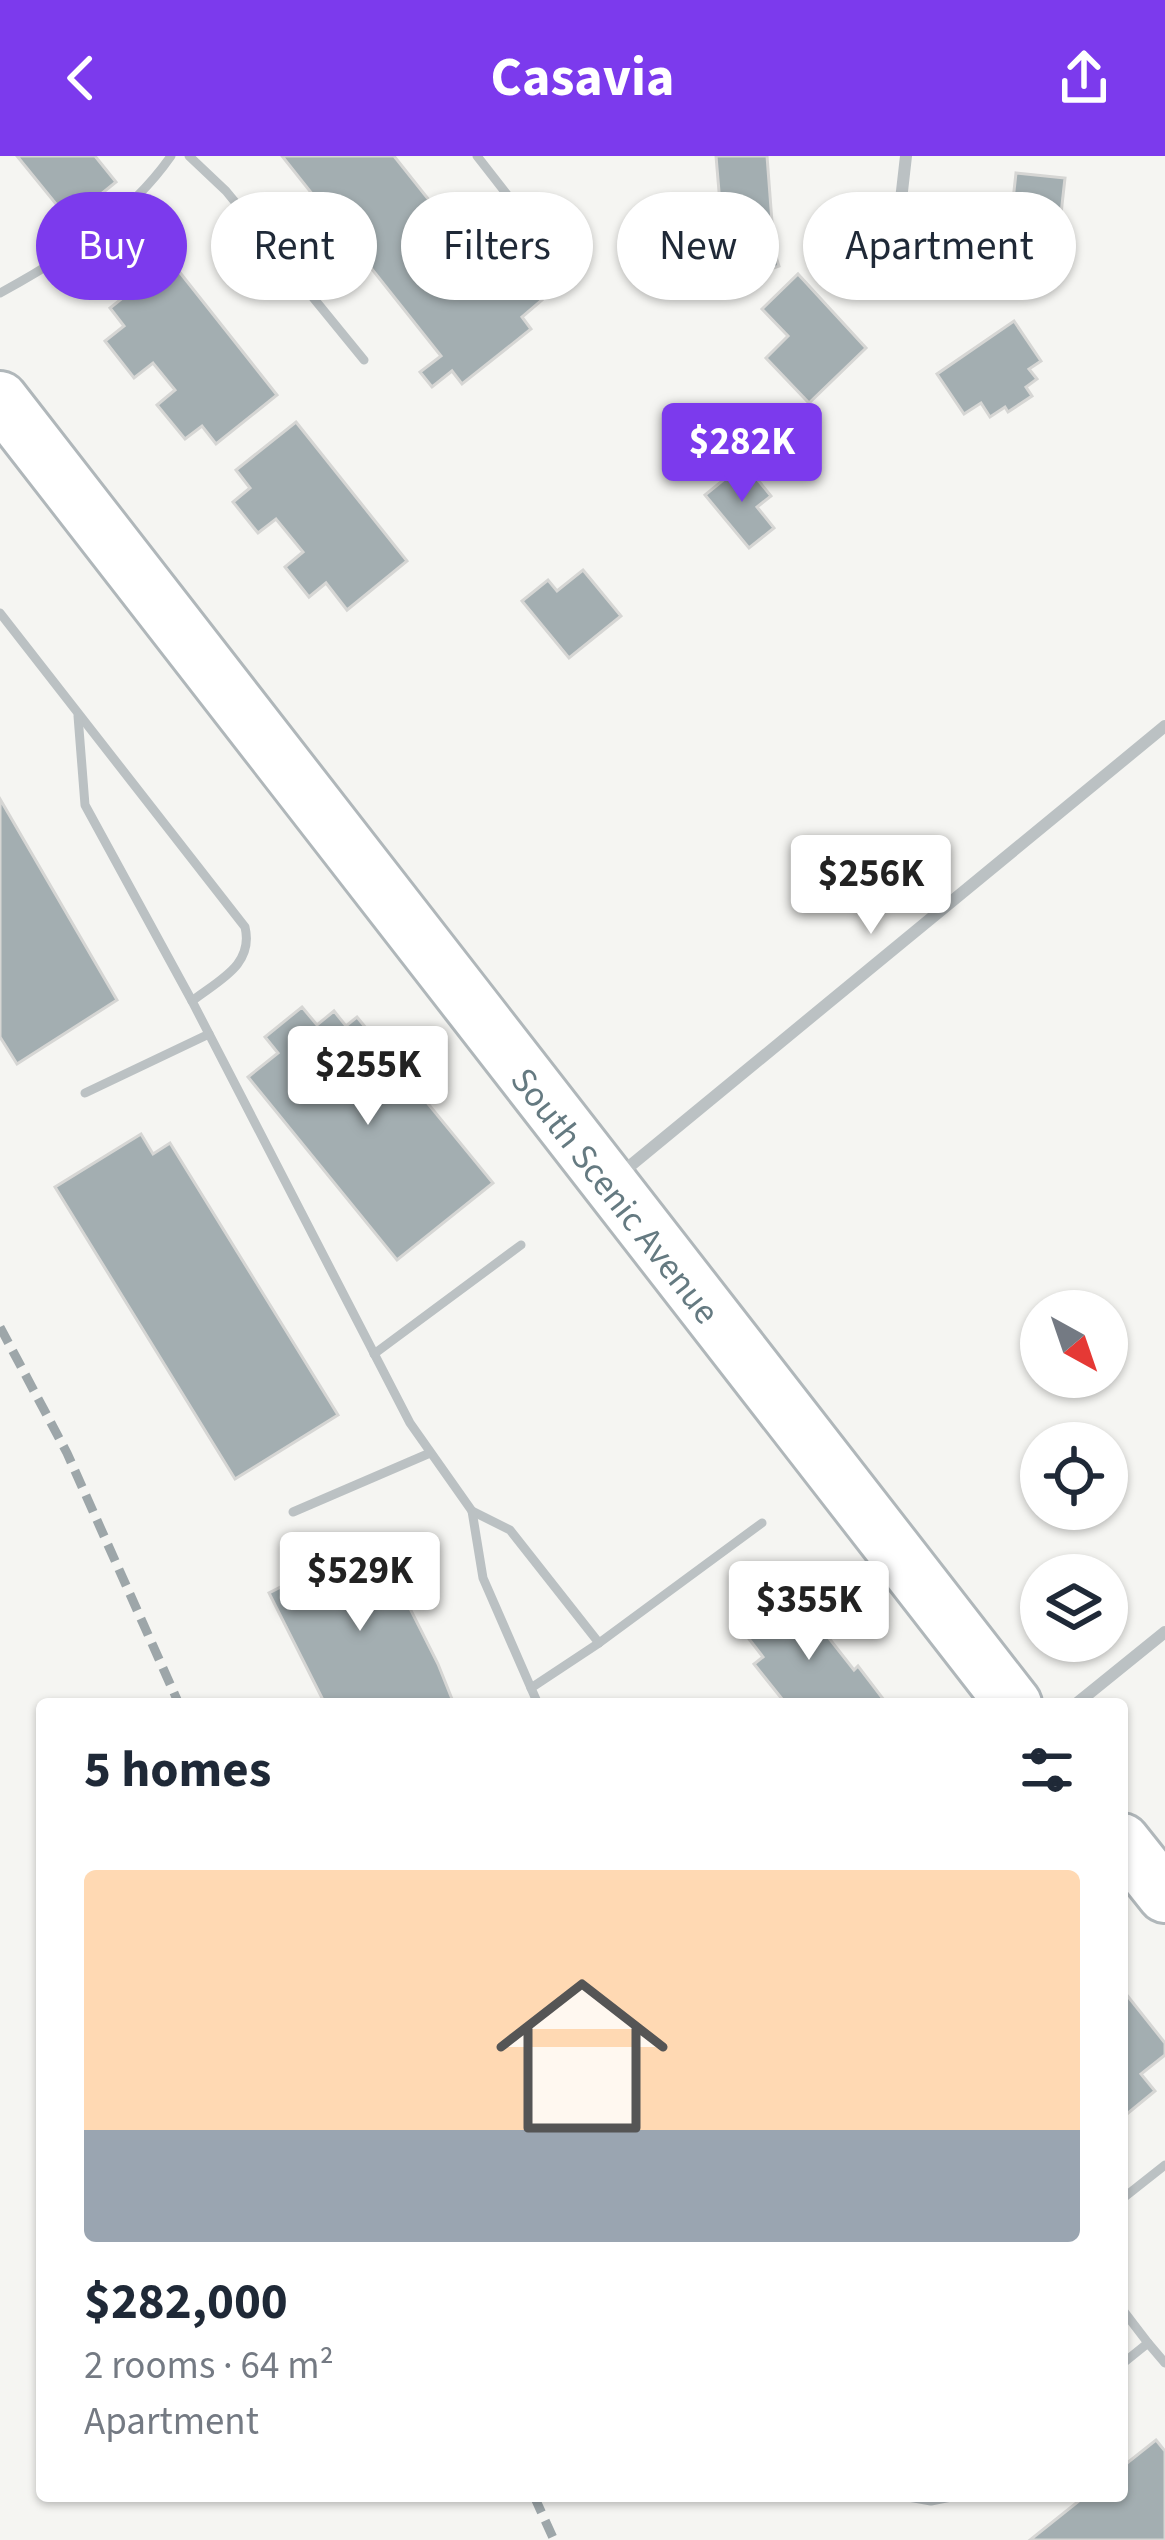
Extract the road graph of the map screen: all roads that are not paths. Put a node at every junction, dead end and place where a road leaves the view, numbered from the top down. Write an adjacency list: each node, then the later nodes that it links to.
1 (171, 156): 7 (lane)
2 (189, 156): 8 (lane)
3 (477, 156): 5 (lane)
4 (906, 156): 6 (street)
5 (505, 192)
6 (902, 192)
7 (0, 293)
8 (364, 360)
9 (0, 399): 16 (main road, South Scenic Avenue)
10 (0, 613): 11 (lane)
11 (78, 716): 13 (lane); 13 (lane)
12 (1165, 726): 16 (street)
13 (192, 1001): 14 (lane)
14 (208, 1034): 15 (lane); 18 (lane)
15 (85, 1093)
16 (607, 1184): 27 (main road, South Scenic Avenue)
17 (521, 1245): 18 (lane)
18 (374, 1354): 19 (lane)
19 (430, 1453): 20 (lane); 21 (lane)
20 (472, 1511): 24 (lane); 25 (lane)
21 (293, 1512)
22 (761, 1523): 24 (lane)
23 (1165, 1632): 28 (street)
24 (599, 1643): 25 (lane)
25 (531, 1688): 26 (lane)
26 (535, 1698)
27 (1009, 1698)
28 (1083, 1698)
29 (1128, 1849): 30 (main road)
30 (1165, 1895)
31 (1165, 2165): 32 (lane)
32 (1128, 2194)
33 (1128, 2317): 34 (lane)
34 (1148, 2343): 35 (lane); 36 (lane)
35 (1128, 2359)
36 (1165, 2363)

